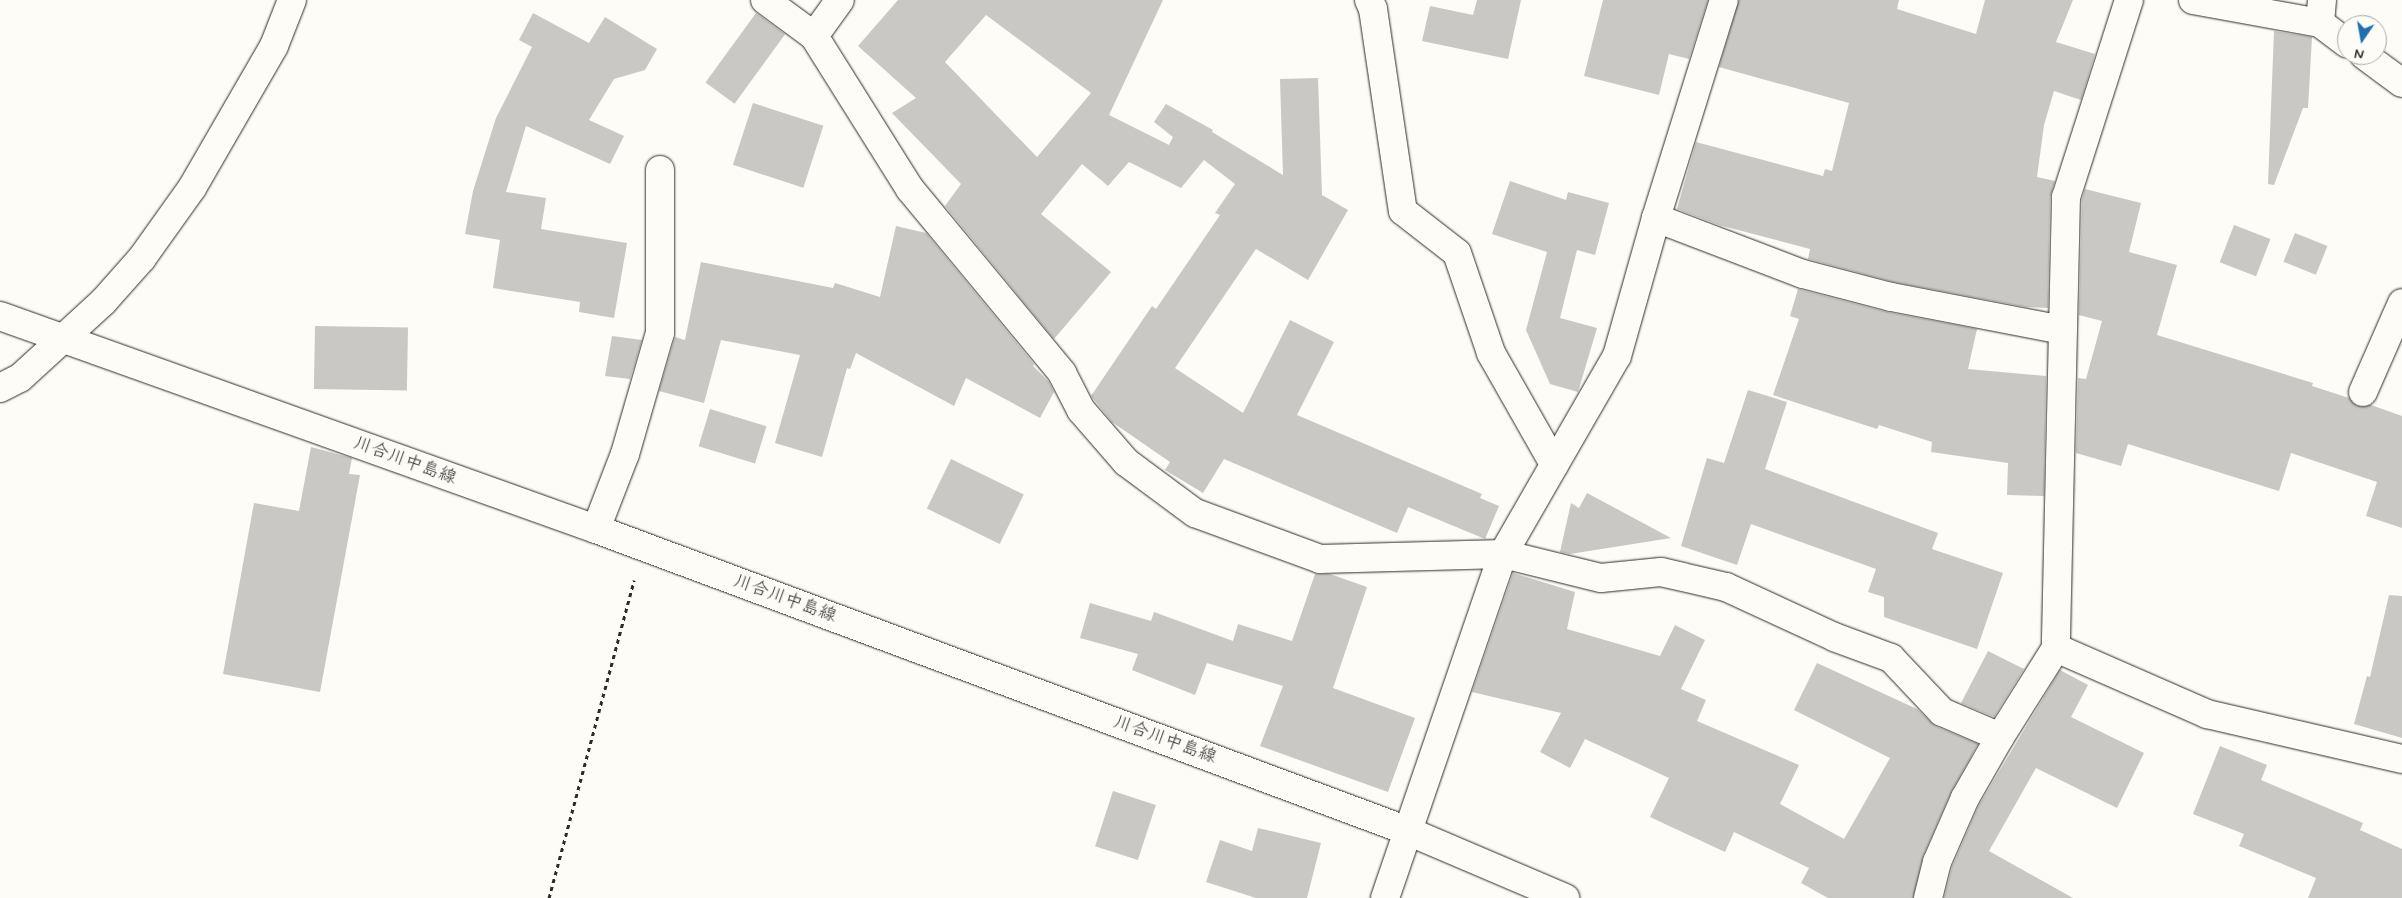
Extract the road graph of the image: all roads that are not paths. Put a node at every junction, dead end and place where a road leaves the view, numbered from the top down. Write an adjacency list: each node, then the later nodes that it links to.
1 (292, 0): 18 (street)
2 (765, 0): 10 (street)
3 (840, 0): 10 (street)
4 (1368, 0): 21 (street)
5 (1724, 0): 14 (street)
6 (2129, 0): 17 (street)
7 (2193, 0): 8 (street)
8 (2321, 11): 9 (street)
9 (2337, 31)
10 (814, 36): 23 (street)
11 (2378, 65): 12 (street)
12 (2402, 83)
13 (660, 170): 22 (street)
14 (1656, 218): 17 (street); 21 (street)
15 (2402, 303): 20 (street)
16 (0, 316): 18 (street, 川合川中島線)
17 (2062, 330): 24 (street)
18 (61, 338): 19 (street); 22 (street, 川合川中島線)
19 (0, 388)
20 (2363, 392)
21 (1554, 464): 23 (street)
22 (596, 529): 27 (street, 川合川中島線)
23 (1503, 554): 25 (street); 27 (street)
24 (2056, 648): 25 (street); 26 (street)
25 (2000, 736): 30 (street)
26 (2402, 759)
27 (1408, 830): 28 (street); 29 (street, 川合川中島線)
28 (1385, 898)
29 (1565, 898)
30 (1928, 898)

